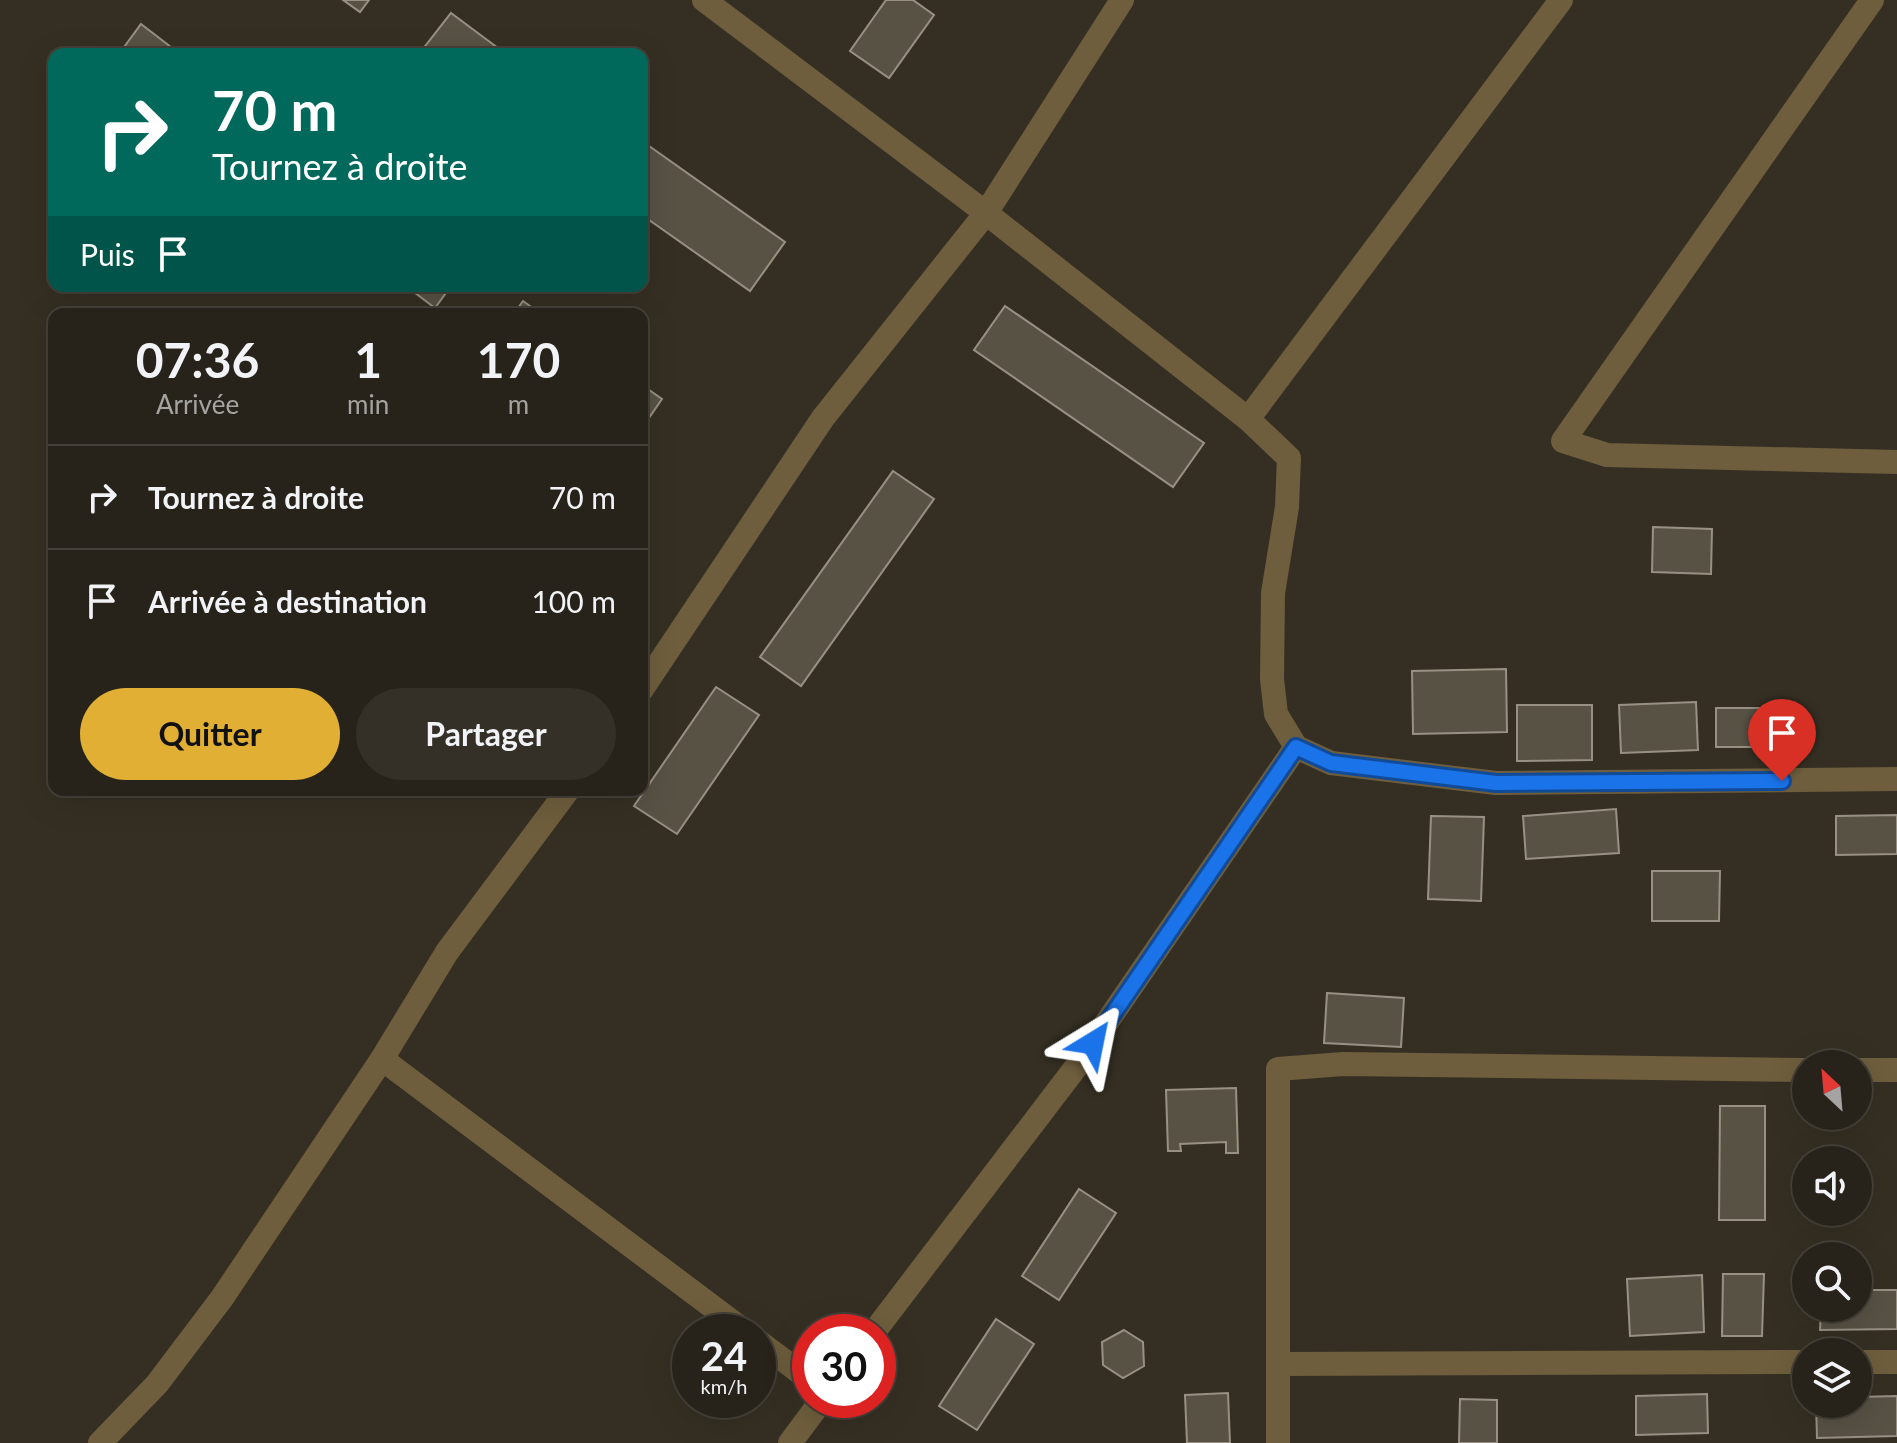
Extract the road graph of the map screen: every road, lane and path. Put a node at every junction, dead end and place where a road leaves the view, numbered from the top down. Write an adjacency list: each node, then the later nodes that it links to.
1 (704, 0): 5 (street)
2 (1122, 0): 5 (street)
3 (1561, 0): 6 (street)
4 (1872, 0): 7 (street)
5 (986, 213): 6 (street); 8 (street)
6 (1248, 419): 9 (street)
7 (1897, 462)
8 (648, 680)
9 (1296, 747): 10 (street); 17 (street)
10 (1897, 779)
11 (564, 796): 12 (street)
12 (382, 1059): 16 (street); 23 (street)
13 (1792, 1070): 21 (street)
14 (1872, 1070): 15 (street)
15 (1897, 1070)
16 (722, 1314)
17 (888, 1314)
18 (1792, 1362): 21 (street)
19 (1872, 1362): 20 (street)
20 (1897, 1362)
21 (1280, 1364): 25 (street)
22 (809, 1418): 24 (street)
23 (101, 1443)
24 (790, 1443)
25 (1278, 1443)

